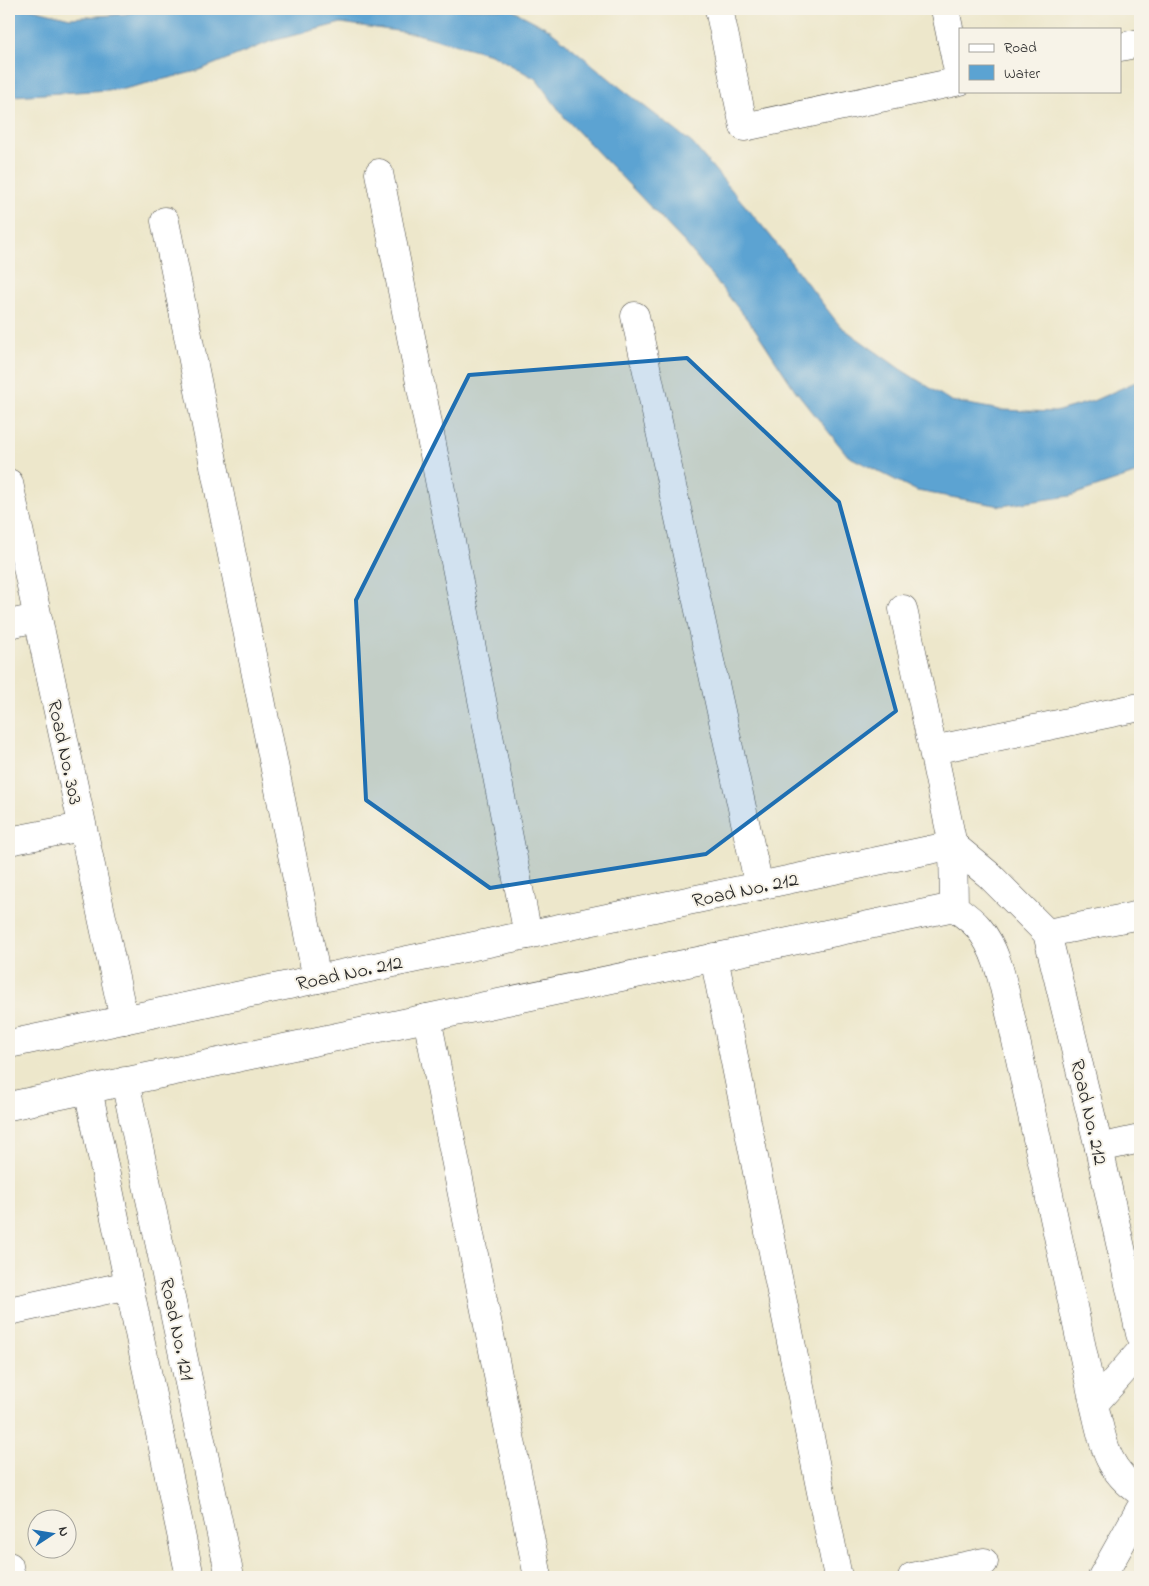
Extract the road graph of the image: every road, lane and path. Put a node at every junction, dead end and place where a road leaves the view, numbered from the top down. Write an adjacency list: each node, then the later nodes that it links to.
1 (719, 9): 6 (street)
2 (945, 9): 5 (street)
3 (1140, 43): 4 (street)
4 (1122, 47)
5 (959, 76)
6 (959, 81)
7 (379, 173): 23 (street)
8 (165, 221): 25 (street)
9 (635, 316): 19 (street)
10 (9, 483): 12 (street, Road No. 303)
11 (903, 609): 15 (street)
12 (37, 618): 13 (street); 16 (street, Road No. 303)
13 (9, 624)
14 (1140, 707): 15 (street)
15 (933, 750): 18 (street)
16 (82, 827): 17 (street); 27 (street, Road No. 303)
17 (9, 841)
18 (953, 845): 19 (street, Road No. 212); 20 (street); 22 (street)
19 (759, 886): 23 (street, Road No. 212)
20 (954, 907): 24 (street); 38 (street)
21 (1140, 914): 22 (street)
22 (1047, 933): 33 (street, Road No. 212)
23 (528, 935): 25 (street, Road No. 212)
24 (714, 957): 26 (street); 47 (street)
25 (317, 979): 27 (street, Road No. 212)
26 (427, 1018): 29 (street); 46 (street)
27 (124, 1020): 28 (street, Road No. 212)
28 (9, 1044)
29 (125, 1081): 30 (street); 45 (street, Road No. 121)
30 (88, 1089): 31 (street); 34 (street, Road No. 121)
31 (9, 1106)
32 (1140, 1139): 33 (street)
33 (1099, 1148): 36 (street, Road No. 212)
34 (129, 1285): 35 (street); 44 (street, Road No. 121)
35 (9, 1311)
36 (1140, 1334)
37 (1140, 1352): 38 (street)
38 (1094, 1404): 39 (street)
39 (1140, 1492)
40 (1140, 1509): 49 (street)
41 (984, 1562): 48 (street)
42 (9, 1566): 43 (street)
43 (11, 1577)
44 (190, 1577)
45 (230, 1577)
46 (538, 1577)
47 (838, 1577)
48 (912, 1577)
49 (1102, 1577)

